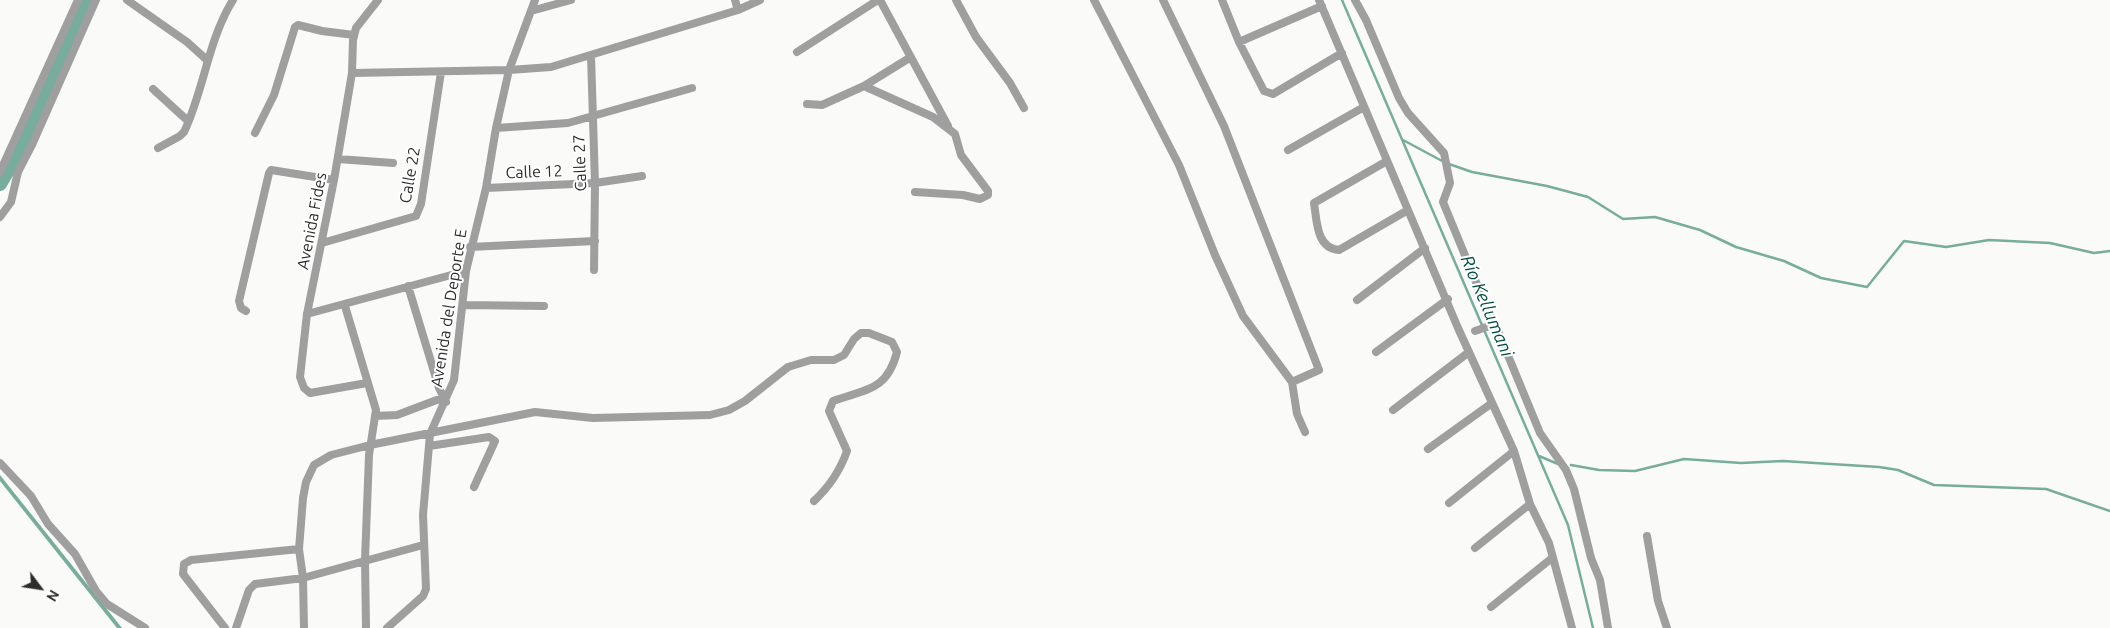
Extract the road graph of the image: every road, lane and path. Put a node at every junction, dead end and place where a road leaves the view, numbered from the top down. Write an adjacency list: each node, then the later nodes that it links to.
1 (78, 0): 46 (street)
2 (96, 0): 53 (street)
3 (127, 0): 26 (street)
4 (222, 0): 16 (street)
5 (378, 0): 20 (street)
6 (535, 0): 19 (street, Avenida del Deporte E)
7 (570, 0): 19 (street)
8 (734, 0): 18 (street)
9 (760, 0): 18 (street)
10 (879, 0): 22 (street); 25 (street)
11 (956, 0): 35 (street)
12 (1094, 0): 72 (street)
13 (1163, 0): 72 (street)
14 (1222, 0): 21 (street)
15 (1355, 0): 68 (street)
16 (231, 3): 26 (street)
17 (1321, 3): 21 (street); 23 (street)
18 (738, 10): 24 (street)
19 (531, 11): 27 (street, Avenida del Deporte E)
20 (354, 34): 29 (street, Avenida Fides); 39 (street)
21 (1238, 42): 23 (street)
22 (796, 52)
23 (1342, 53): 34 (street)
24 (591, 56): 27 (street); 36 (street, Calle 27)
25 (911, 57): 30 (street); 40 (street)
26 (207, 60): 37 (street)
27 (509, 70): 28 (street); 38 (street, Avenida del Deporte E)
28 (441, 72): 29 (street); 55 (street, Calle 22)
29 (352, 73): 43 (street, Avenida Fides)
30 (864, 86): 33 (street); 40 (street)
31 (692, 88): 36 (street)
32 (153, 89): 37 (street)
33 (807, 104)
34 (1364, 107): 42 (street); 44 (street)
35 (1024, 108)
36 (592, 116): 38 (street); 49 (street, Calle 27)
37 (188, 121): 41 (street)
38 (496, 128): 50 (street, Avenida del Deporte E)
39 (255, 133)
40 (955, 134): 51 (street)
41 (158, 148)
42 (1288, 150)
43 (338, 159): 45 (street); 48 (street, Avenida Fides)
44 (1387, 161): 52 (street); 52 (street)
45 (393, 163)
46 (0, 172)
47 (642, 176): 49 (street, Calle 12)
48 (334, 180): 55 (street, Avenida Fides); 66 (street)
49 (595, 183): 50 (street, Calle 12); 54 (street, Calle 27)
50 (486, 188): 56 (street, Avenida del Deporte E)
51 (915, 192)
52 (1408, 210): 57 (street)
53 (0, 217)
54 (595, 241): 56 (street); 58 (street, Calle 27)
55 (322, 243): 67 (street, Avenida Fides)
56 (470, 247): 59 (street, Avenida del Deporte E)
57 (1424, 248): 61 (street); 62 (street)
58 (594, 270)
59 (466, 271): 60 (street); 63 (street, Avenida del Deporte E)
60 (408, 286): 64 (street); 74 (street)
61 (1448, 299): 70 (street); 71 (street)
62 (1357, 300)
63 (463, 305): 65 (street); 74 (street, Avenida del Deporte E)
64 (345, 306): 67 (street); 73 (street)
65 (544, 306)
66 (246, 311)
67 (307, 314): 73 (street, Avenida Fides)
68 (1492, 325): 69 (street); 104 (street)
69 (1477, 330)
70 (1376, 352)
71 (1469, 352): 75 (street); 76 (street)
72 (1292, 382): 78 (street)
73 (367, 383): 77 (street)
74 (444, 400): 77 (street); 79 (street, Avenida del Deporte E)
75 (1492, 403): 82 (street); 83 (street)
76 (1393, 410)
77 (374, 416): 80 (street)
78 (1305, 432)
79 (430, 434): 80 (street); 81 (street, Avenida del Deporte E); 86 (street)
80 (370, 445): 92 (street); 94 (street)
81 (429, 446): 85 (street); 90 (street, Avenida del Deporte E)
82 (1428, 449)
83 (1514, 451): 87 (street); 88 (street)
84 (0, 463): 97 (street)
85 (474, 487)
86 (814, 501)
87 (1449, 503)
88 (1530, 504): 91 (street); 93 (street)
89 (1647, 536): 105 (street)
90 (423, 545): 94 (street); 102 (street, Avenida del Deporte E)
91 (1475, 548)
92 (299, 549): 95 (street); 98 (street)
93 (1552, 558): 96 (street); 103 (street)
94 (365, 560): 95 (street); 101 (street)
95 (303, 578): 99 (street); 100 (street)
96 (1491, 607)
97 (145, 628)
98 (225, 628)
99 (236, 628)
100 (304, 628)
101 (366, 628)
102 (387, 628)
103 (1572, 628)
104 (1608, 628)
105 (1668, 628)

